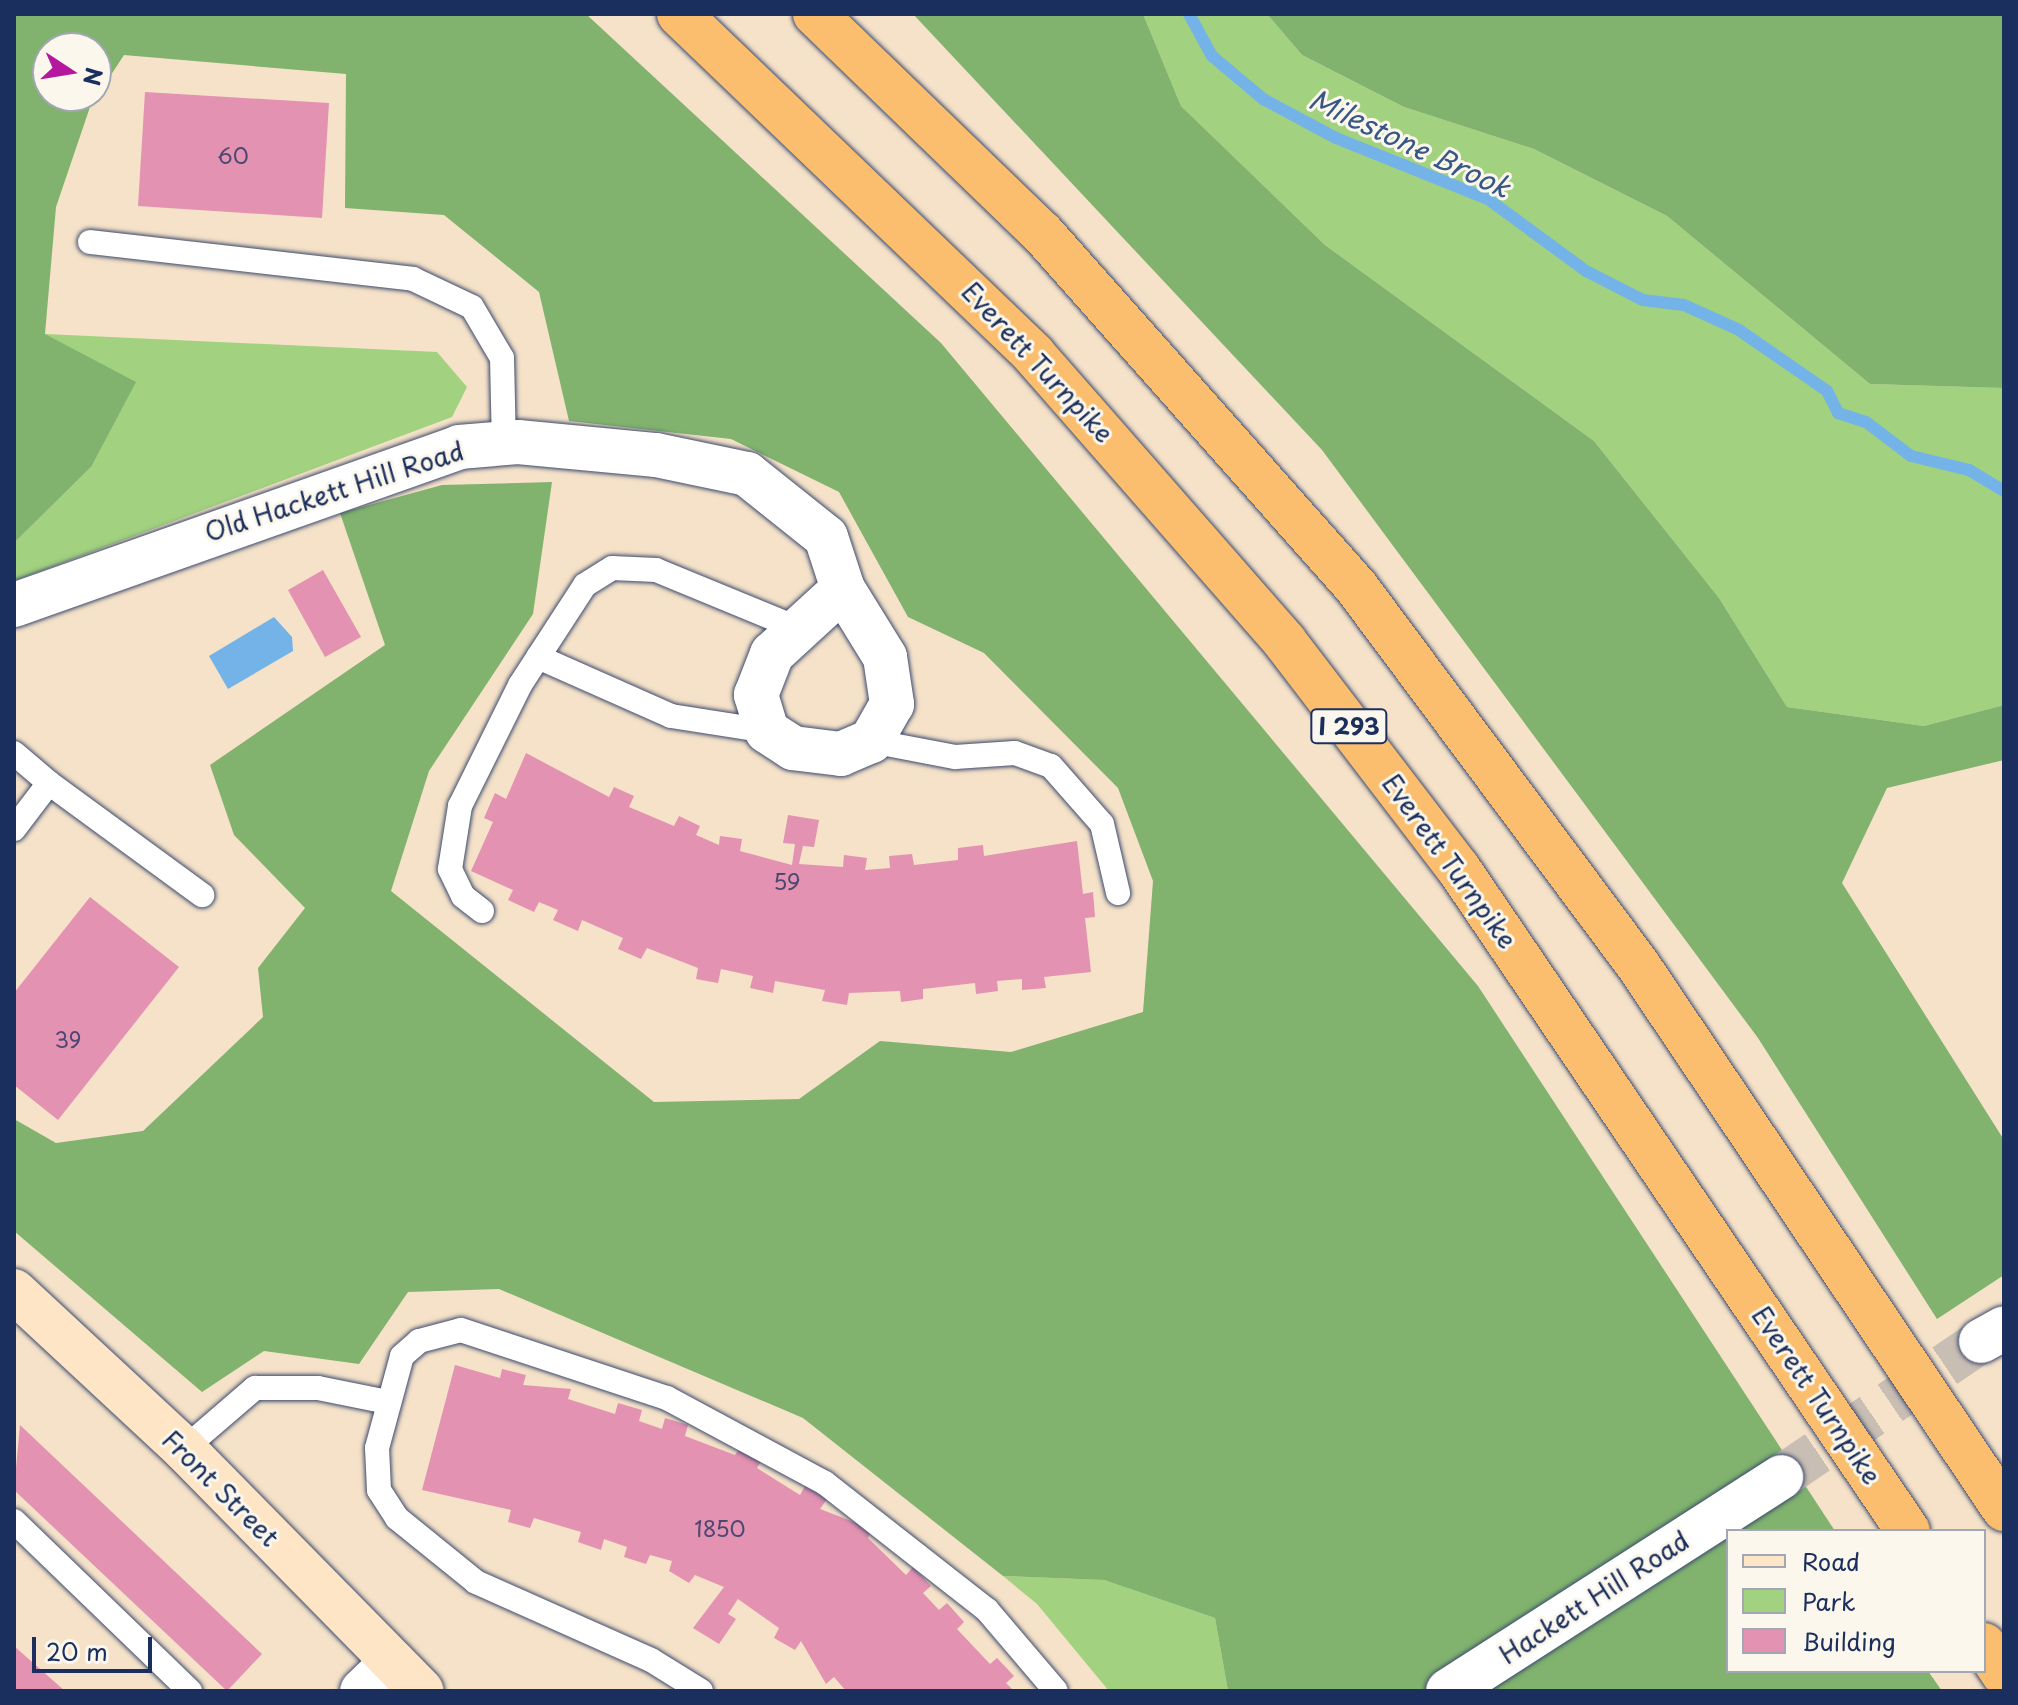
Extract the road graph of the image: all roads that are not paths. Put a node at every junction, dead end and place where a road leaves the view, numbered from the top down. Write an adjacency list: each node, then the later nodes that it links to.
1 (679, 14): 23 (highway, Everett Turnpike / I 293)
2 (815, 14): 21 (highway)
3 (90, 242): 4 (lane)
4 (504, 443): 5 (street, Old Hackett Hill Road); 6 (street, Old Hackett Hill Road)
5 (843, 589): 7 (street); 10 (street, Old Hackett Hill Road)
6 (14, 605)
7 (797, 628): 8 (lane); 9 (street)
8 (538, 657): 9 (lane); 16 (lane)
9 (767, 731): 10 (street)
10 (871, 741): 14 (lane)
11 (14, 753): 12 (lane)
12 (49, 783): 13 (lane); 15 (lane)
13 (14, 829)
14 (1118, 893)
15 (202, 895)
16 (482, 911)
17 (14, 1291): 19 (main road, Front Street)
18 (388, 1402): 19 (lane); 28 (lane); 29 (lane)
19 (184, 1449): 26 (main road, Front Street)
20 (1781, 1477): 30 (street, Hackett Hill Road)
21 (2004, 1509)
22 (14, 1521): 27 (lane)
23 (1907, 1529)
24 (1986, 1648): 25 (highway)
25 (2004, 1675)
26 (392, 1681)
27 (190, 1691)
28 (701, 1691)
29 (1056, 1691)
30 (1448, 1691)

